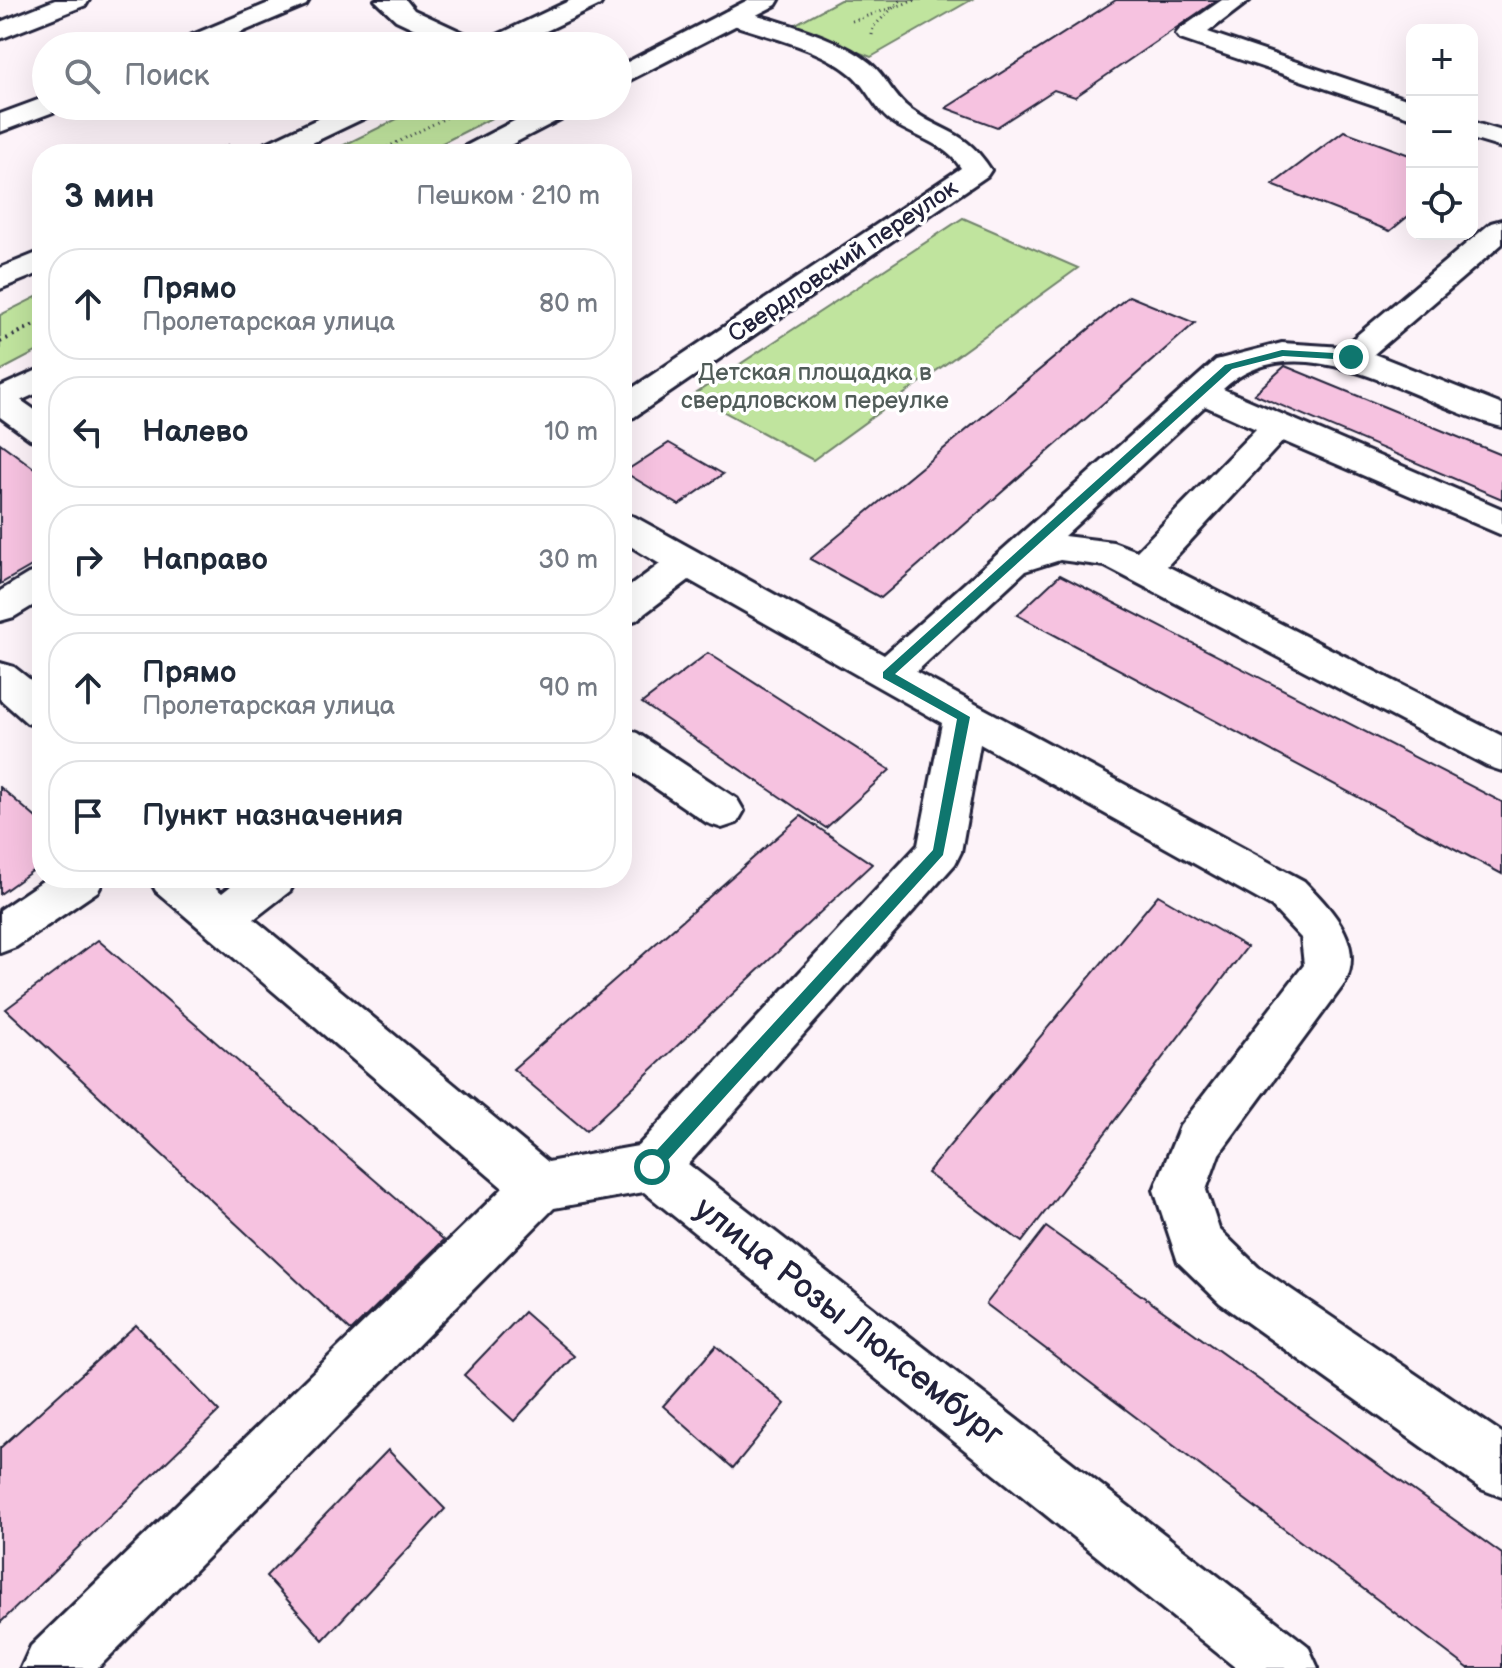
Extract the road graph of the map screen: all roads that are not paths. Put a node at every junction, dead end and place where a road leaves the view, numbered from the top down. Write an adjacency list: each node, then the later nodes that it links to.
1 (77, 0): 8 (street)
2 (297, 0): 9 (street)
3 (387, 0): 10 (street)
4 (591, 0): 11 (street)
5 (767, 0): 7 (street)
6 (1238, 0): 13 (street)
7 (734, 17): 12 (street); 29 (street, Свердловский переулок)
8 (0, 31)
9 (220, 32)
10 (442, 32)
11 (524, 32)
12 (632, 71)
13 (1406, 108)
14 (32, 111): 17 (street)
15 (338, 120): 20 (street)
16 (537, 120): 21 (street)
17 (0, 124)
18 (1478, 132): 19 (street)
19 (1502, 140)
20 (287, 144)
21 (491, 144)
22 (1502, 229): 25 (street)
23 (32, 265): 24 (street)
24 (0, 280)
25 (1351, 357): 27 (street); 30 (street)
26 (32, 383): 28 (street)
27 (1201, 392): 32 (street); 35 (street)
28 (0, 401): 31 (street)
29 (632, 403)
30 (1502, 417)
31 (32, 424)
32 (1278, 426): 33 (street); 37 (street)
33 (1502, 523)
34 (632, 531): 36 (street)
35 (1012, 562): 37 (street); 41 (street)
36 (687, 563): 39 (street); 41 (street)
37 (1142, 569): 46 (street)
38 (32, 589): 40 (street)
39 (632, 604)
40 (0, 608)
41 (887, 675): 44 (street)
42 (0, 677): 43 (street)
43 (32, 704)
44 (964, 717): 53 (street); 55 (street)
45 (632, 751): 47 (street)
46 (1502, 755)
47 (722, 811)
48 (67, 888): 52 (street)
49 (184, 888): 51 (street)
50 (261, 888): 51 (street)
51 (221, 919): 54 (street)
52 (0, 934)
53 (652, 1167): 54 (street); 57 (street, улица Розы Люксембург)
54 (540, 1187): 56 (street)
55 (1502, 1468)
56 (53, 1668)
57 (1286, 1668)

